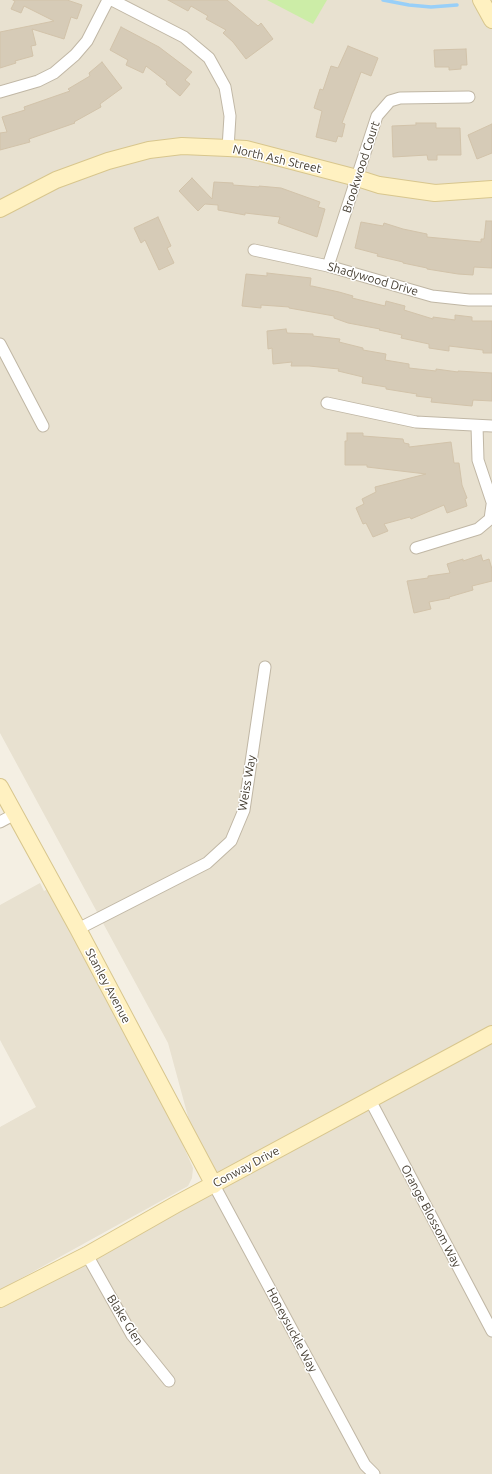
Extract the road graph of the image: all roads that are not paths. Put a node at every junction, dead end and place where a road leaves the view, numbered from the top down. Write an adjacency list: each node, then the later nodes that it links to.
1 (108, 0): 5 (street)
2 (112, 0): 7 (street)
3 (482, 0): 4 (street)
4 (492, 20)
5 (0, 92)
6 (469, 97): 8 (street, Brookwood Court)
7 (228, 148): 8 (street, North Ash Street); 10 (street, North Ash Street)
8 (357, 178): 9 (street, North Ash Street); 12 (street, Brookwood Court)
9 (492, 189)
10 (0, 209)
11 (254, 250): 12 (street, Shadywood Drive)
12 (328, 266): 13 (street, Shadywood Drive)
13 (492, 300)
14 (0, 344): 16 (street)
15 (327, 403): 17 (street)
16 (43, 426)
17 (477, 426): 18 (street); 19 (street)
18 (492, 426)
19 (492, 504): 20 (street)
20 (416, 548)
21 (264, 667): 25 (street, Weiss Way)
22 (0, 787): 23 (street, Stanley Avenue)
23 (15, 814): 24 (street); 25 (street, Stanley Avenue)
24 (0, 822)
25 (78, 929): 28 (street, Stanley Avenue)
26 (492, 1034): 27 (street, Conway Drive)
27 (370, 1100): 28 (street, Conway Drive); 31 (street, Orange Blossom Way)
28 (214, 1185): 29 (street, Conway Drive); 33 (street, Honeysuckle Way)
29 (87, 1255): 30 (street, Conway Drive); 32 (street, Blake Glen)
30 (0, 1300)
31 (492, 1332)
32 (169, 1381)
33 (374, 1474)

